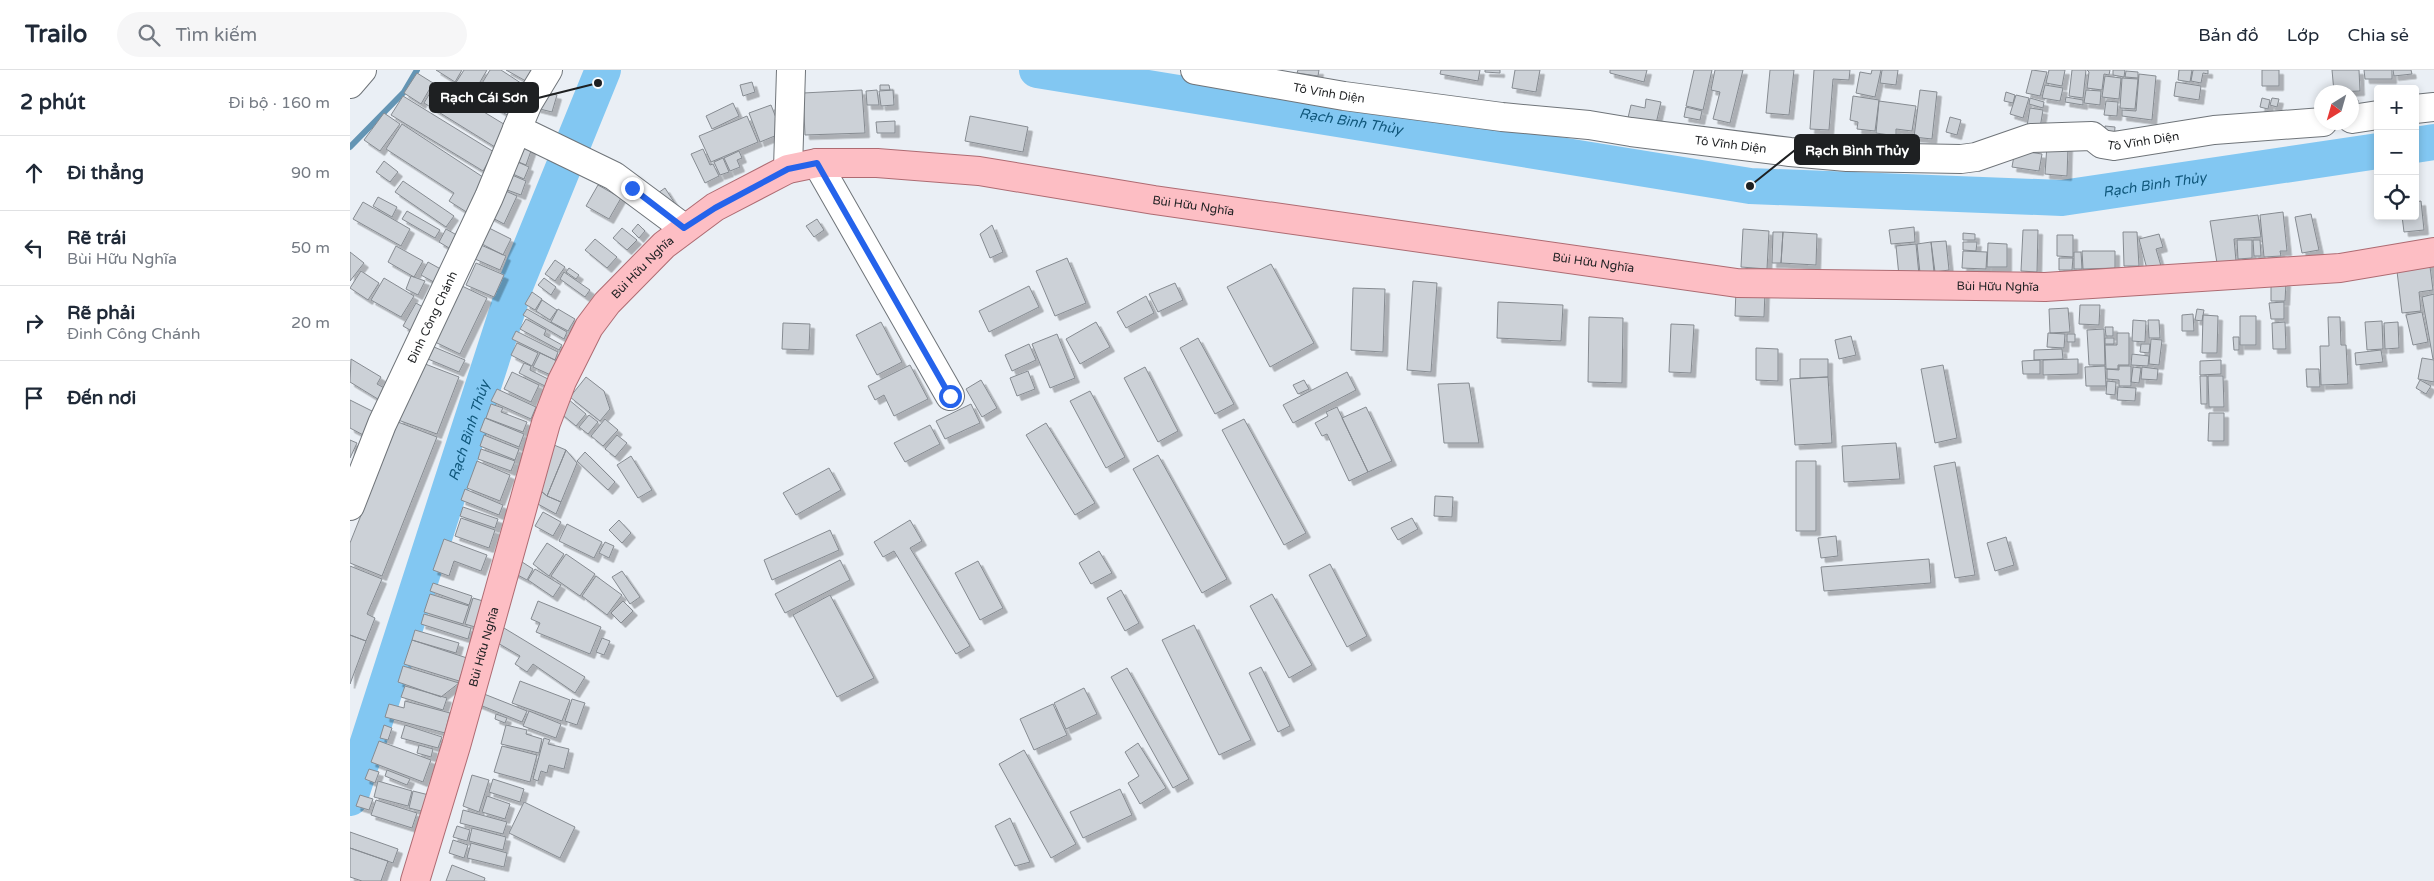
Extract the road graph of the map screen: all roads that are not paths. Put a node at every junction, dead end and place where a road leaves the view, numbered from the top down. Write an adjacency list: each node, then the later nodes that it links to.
1 (362, 70): 5 (street)
2 (548, 70): 11 (street, Đinh Công Chánh)
3 (1195, 70): 10 (street, Tô Vĩnh Diện)
4 (790, 80): 13 (street)
5 (350, 84)
6 (2434, 107): 7 (street)
7 (2419, 109)
8 (2374, 115): 9 (street)
9 (2359, 117)
10 (2314, 123)
11 (525, 133): 14 (street); 17 (street, Đinh Công Chánh)
12 (817, 163): 13 (main road, Bùi Hữu Nghĩa); 15 (main road, Bùi Hữu Nghĩa); 16 (street)
13 (788, 169): 14 (main road, Bùi Hữu Nghĩa)
14 (684, 228): 18 (main road, Bùi Hữu Nghĩa)
15 (2434, 252)
16 (950, 396)
17 (350, 506)
18 (415, 881)

